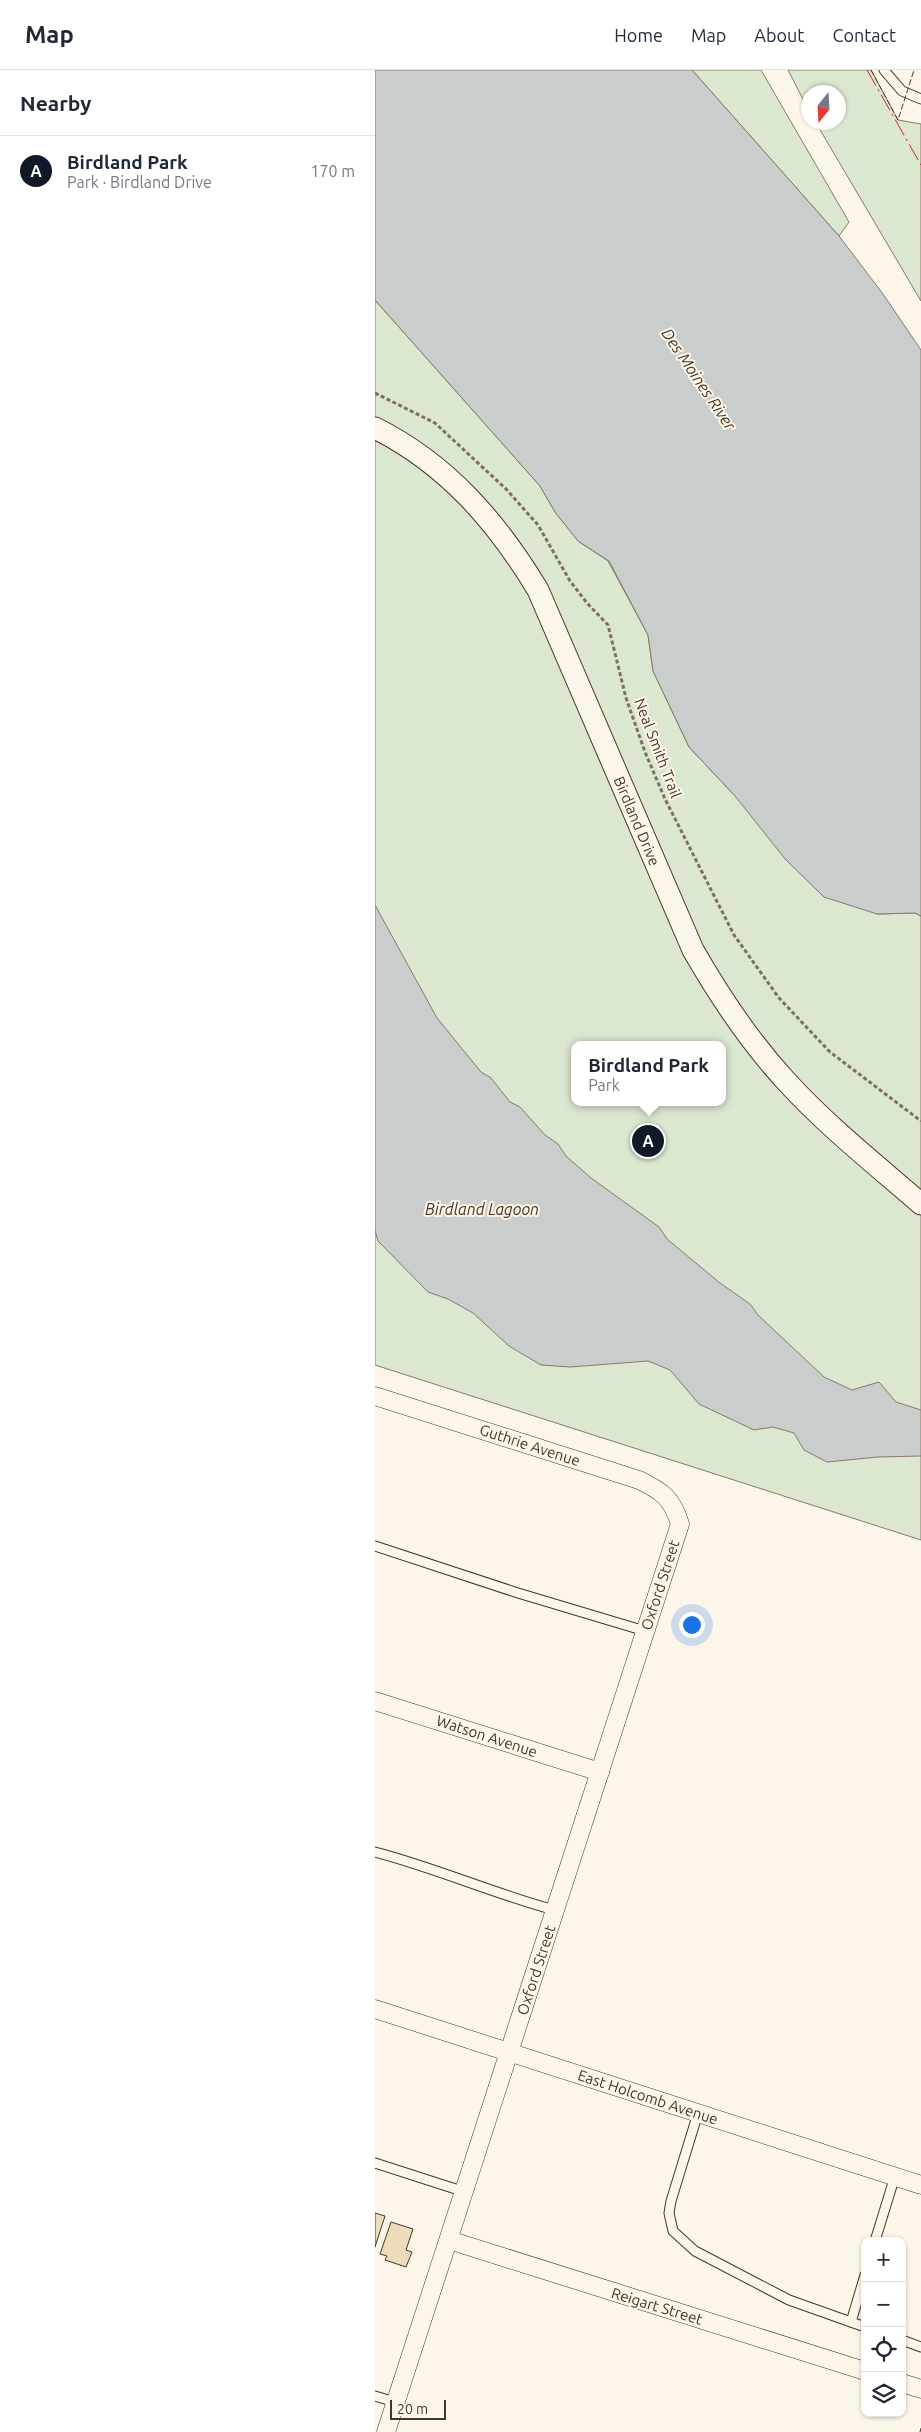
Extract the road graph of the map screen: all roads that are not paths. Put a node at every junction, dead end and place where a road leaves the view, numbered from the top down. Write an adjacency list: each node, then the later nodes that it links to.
1 (884, 70): 2 (lane)
2 (921, 99)
3 (375, 428): 4 (street, Birdland Drive)
4 (921, 1204)
5 (375, 1396): 6 (street, Guthrie Avenue)
6 (675, 1508): 8 (street, Oxford Street)
7 (375, 1546): 8 (lane)
8 (645, 1631): 10 (street, Oxford Street)
9 (375, 1700): 10 (street, Watson Avenue)
10 (600, 1772): 12 (street, Oxford Street)
11 (375, 1852): 12 (lane)
12 (555, 1910): 14 (street, Oxford Street)
13 (375, 2009): 14 (street, East Holcomb Avenue)
14 (510, 2052): 15 (street, East Holcomb Avenue); 19 (street, Oxford Street)
15 (698, 2113): 17 (street, East Holcomb Avenue); 23 (lane)
16 (375, 2163): 19 (lane)
17 (895, 2176): 18 (street, East Holcomb Avenue); 20 (lane)
18 (921, 2185)
19 (465, 2193): 21 (street, Oxford Street)
20 (876, 2237)
21 (449, 2240): 27 (street, Reigart Street); 31 (street, Oxford Street)
22 (863, 2282): 23 (lane)
23 (851, 2322): 24 (lane)
24 (861, 2326)
25 (906, 2341): 26 (lane)
26 (921, 2347)
27 (861, 2370)
28 (906, 2384): 29 (street)
29 (921, 2389)
30 (375, 2396): 31 (lane)
31 (395, 2402): 32 (street, Oxford Street)
32 (387, 2432)

